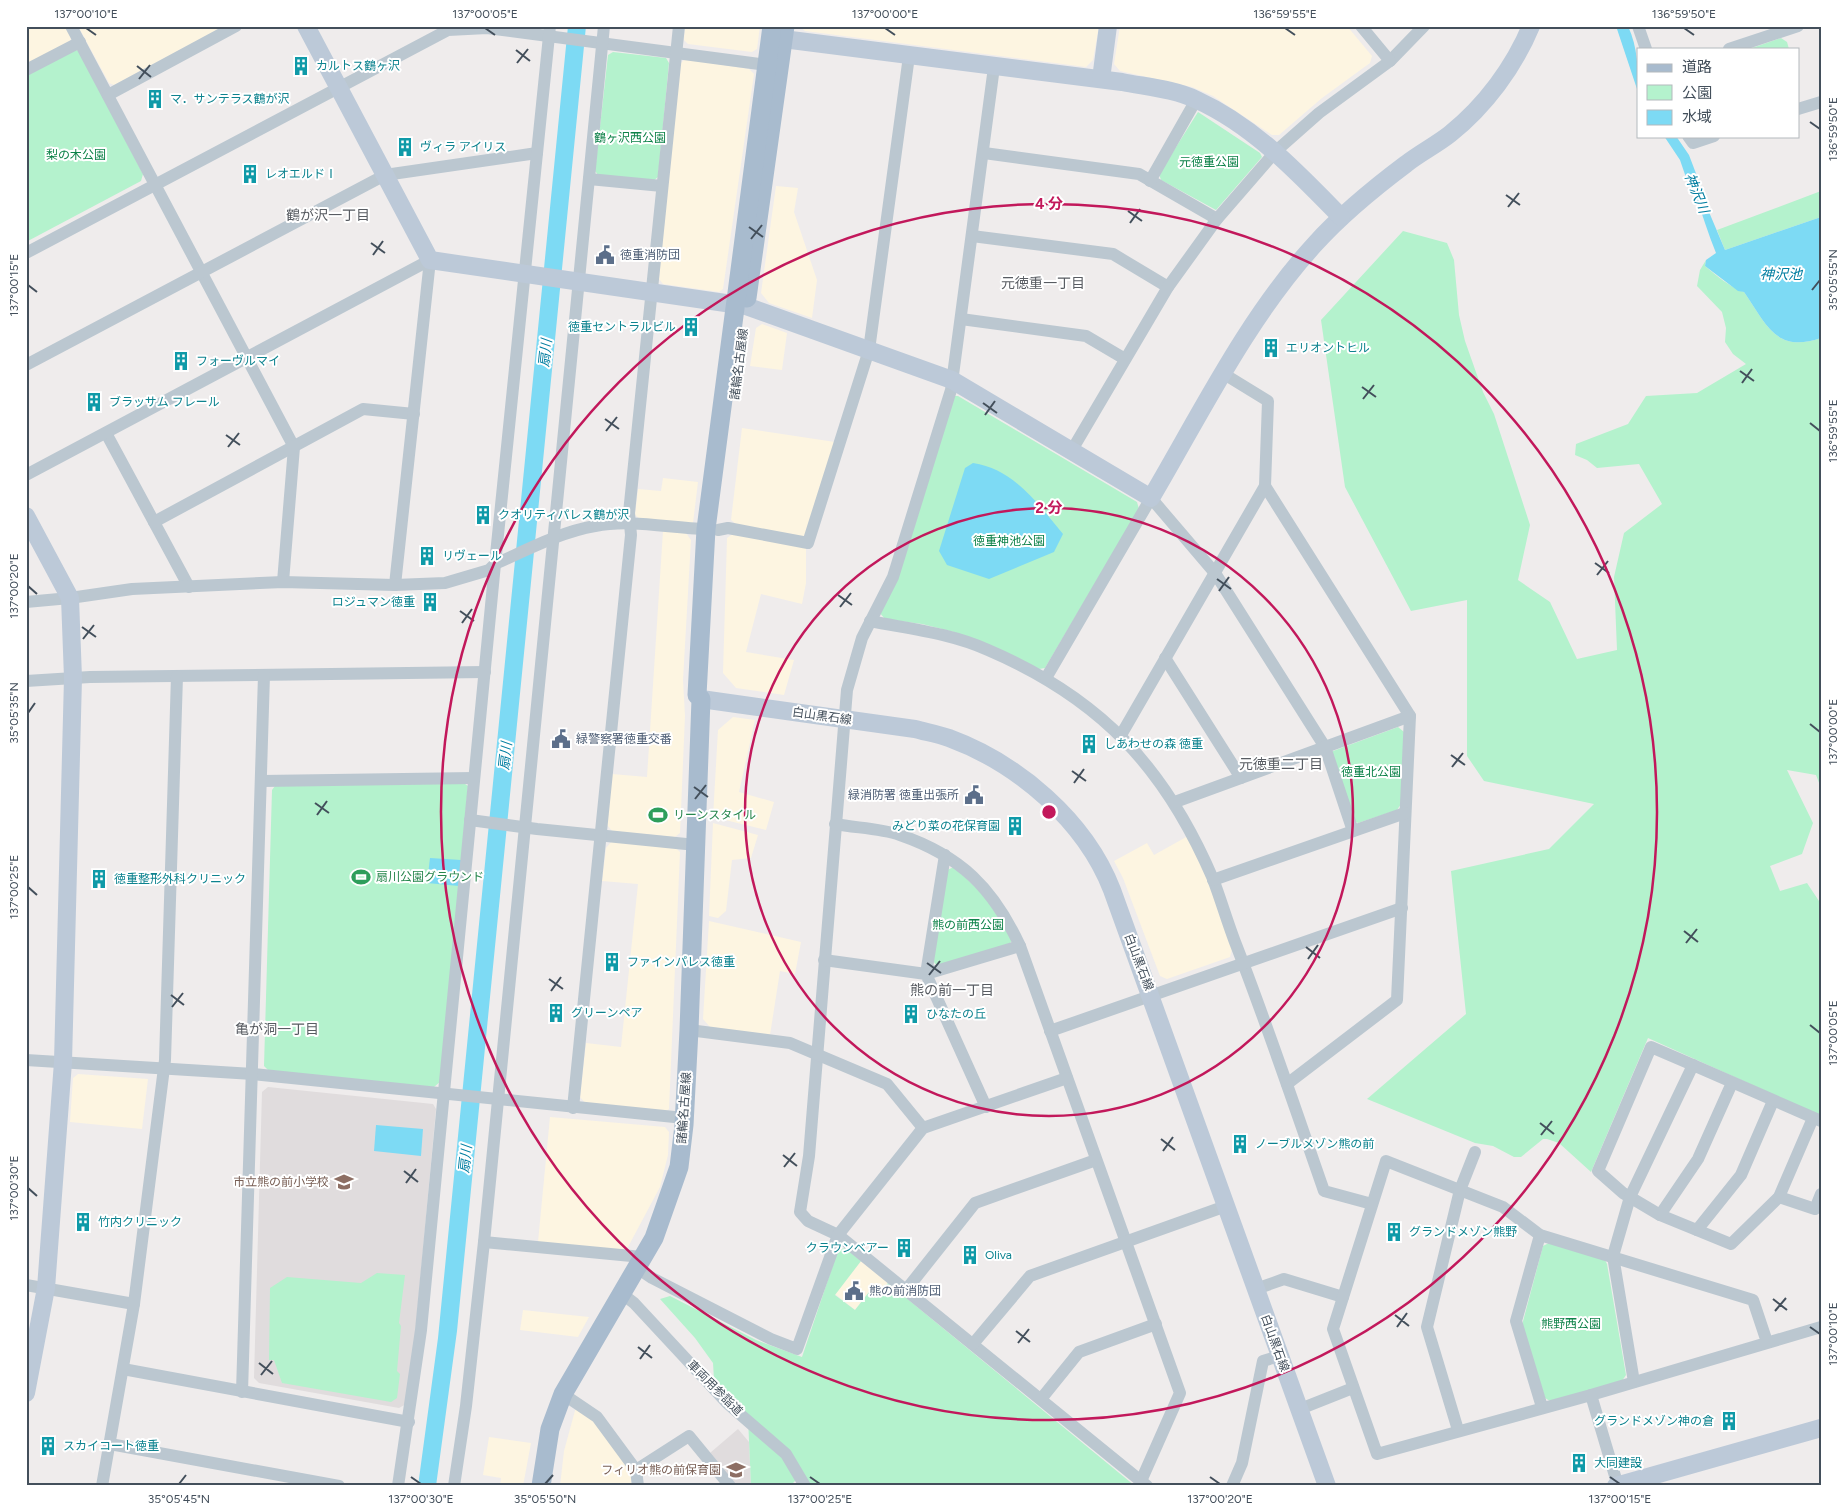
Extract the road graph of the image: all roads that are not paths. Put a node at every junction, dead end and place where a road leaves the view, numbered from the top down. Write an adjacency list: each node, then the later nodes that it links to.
1 (71, 26): 14 (street)
2 (236, 26): 26 (street)
3 (306, 26): 25 (street)
4 (604, 26): 15 (street)
5 (679, 26): 18 (street)
6 (1108, 26): 24 (street)
7 (1361, 26): 20 (street)
8 (1424, 26): 20 (street)
9 (1531, 26): 40 (street)
10 (1638, 26): 16 (street)
11 (1798, 26): 17 (street)
12 (780, 31): 19 (street); 21 (main road, 諸輪名古屋線); 50 (main road, 諸輪名古屋線)
13 (549, 32): 15 (street); 25 (street); 33 (street)
14 (80, 42): 23 (street); 26 (street)
15 (603, 44): 18 (street); 36 (street)
16 (1646, 48)
17 (1732, 48)
18 (676, 53): 21 (street); 39 (street)
19 (910, 56): 22 (street); 52 (street)
20 (1390, 61): 32 (street)
21 (766, 65): 50 (main road, 諸輪名古屋線)
22 (994, 67): 24 (street); 34 (street)
23 (26, 70)
24 (1101, 79): 27 (street)
25 (338, 87): 35 (street); 38 (street)
26 (108, 95): 38 (street)
27 (1196, 100): 32 (street); 37 (street)
28 (1821, 102): 29 (street)
29 (1800, 108)
30 (1689, 138): 31 (street)
31 (1708, 138)
32 (1276, 151): 40 (street); 41 (street)
33 (537, 153): 35 (street); 46 (street)
34 (984, 153): 37 (street); 42 (street)
35 (385, 175): 44 (street); 45 (street)
36 (589, 179): 39 (street); 47 (street)
37 (1150, 181): 41 (street)
38 (156, 185): 43 (street); 45 (street)
39 (662, 186): 49 (street)
40 (1341, 217): 56 (street)
41 (1217, 219): 48 (street)
42 (972, 236): 48 (street); 51 (street)
43 (26, 253)
44 (430, 260): 46 (street); 53 (street); 58 (street)
45 (201, 272): 53 (street); 55 (street)
46 (532, 275): 47 (street); 70 (street)
47 (572, 281): 49 (street); 69 (street)
48 (1168, 287): 54 (street)
49 (652, 292): 50 (street); 67 (street)
50 (740, 305): 52 (street); 68 (main road, 諸輪名古屋線)
51 (961, 319): 54 (street); 57 (street)
52 (869, 350): 57 (street); 68 (street)
53 (247, 357): 59 (street); 60 (street)
54 (1124, 359): 61 (street)
55 (26, 365)
56 (1224, 374): 63 (street); 64 (street)
57 (952, 380): 61 (street); 77 (street)
58 (414, 414): 60 (street); 73 (street)
59 (106, 433): 62 (street); 66 (street)
60 (294, 447): 66 (street); 72 (street)
61 (1072, 450): 64 (street)
62 (26, 475)
63 (1265, 486): 71 (street); 86 (street)
64 (1151, 498): 71 (street); 83 (street)
65 (26, 516): 75 (street)
66 (154, 522): 74 (street)
67 (630, 523): 68 (street); 69 (street); 99 (street)
68 (712, 529): 85 (main road, 諸輪名古屋線)
69 (554, 539): 70 (street); 97 (street)
70 (495, 564): 73 (street); 79 (street)
71 (1215, 574): 78 (street); 89 (street)
72 (283, 582): 73 (street); 74 (street)
73 (396, 585)
74 (189, 587): 75 (street)
75 (70, 598): 76 (street); 82 (street)
76 (26, 602)
77 (870, 621): 83 (street); 87 (street)
78 (1165, 658): 88 (street); 91 (street)
79 (485, 672): 80 (street); 90 (street)
80 (264, 675): 81 (street); 92 (street)
81 (177, 676): 82 (street); 115 (street)
82 (73, 678): 84 (street); 113 (street)
83 (1046, 678): 88 (street)
84 (26, 681)
85 (701, 699): 87 (street, 白山黒石線); 100 (main road, 諸輪名古屋線)
86 (1410, 716): 89 (street); 94 (street)
87 (844, 719): 96 (street); 108 (street, 白山黒石線)
88 (1121, 735): 93 (street)
89 (1325, 747): 91 (street); 98 (street)
90 (474, 778): 92 (street); 95 (street)
91 (1242, 778): 93 (street)
92 (262, 782): 116 (street)
93 (1175, 802): 102 (street)
94 (1405, 813): 98 (street); 103 (street)
95 (470, 820): 97 (street); 120 (street)
96 (835, 824): 101 (street); 105 (street)
97 (524, 827): 99 (street); 121 (street)
98 (1353, 831): 102 (street)
99 (602, 836): 100 (street); 124 (street)
100 (696, 845): 109 (main road, 諸輪名古屋線)
101 (945, 855): 104 (street); 107 (street)
102 (1213, 880): 106 (street)
103 (1402, 908): 106 (street); 119 (street)
104 (1020, 946): 107 (street); 110 (street)
105 (824, 960): 107 (street); 111 (street)
106 (1244, 963): 108 (street); 119 (street)
107 (926, 974): 123 (street)
108 (1151, 994): 110 (street); 135 (street, 白山黒石線)
109 (689, 1030): 111 (street); 125 (main road, 諸輪名古屋線)
110 (1050, 1031): 117 (street)
111 (816, 1054): 127 (street); 138 (street)
112 (26, 1060): 113 (street)
113 (63, 1062): 115 (street); 145 (street)
114 (1693, 1065): 118 (street); 132 (street); 132 (street)
115 (164, 1068): 116 (street); 150 (street)
116 (253, 1074): 120 (street); 160 (street)
117 (1067, 1078): 123 (street); 129 (street)
118 (1732, 1083): 122 (street); 136 (street)
119 (1287, 1084): 134 (street)
120 (443, 1095): 121 (street); 167 (street)
121 (497, 1101): 124 (street); 141 (street)
122 (1773, 1101): 126 (street); 137 (street)
123 (986, 1106): 127 (street)
124 (573, 1108): 125 (street)
125 (684, 1118): 143 (main road, 諸輪名古屋線)
126 (1817, 1120): 133 (street)
127 (923, 1128): 138 (street)
128 (1475, 1152): 130 (street)
129 (1096, 1160): 140 (street); 147 (street)
130 (1460, 1190): 134 (street); 139 (street); 169 (street)
131 (1821, 1194): 133 (street)
132 (1630, 1197): 136 (street); 142 (street)
133 (1779, 1197): 137 (street)
134 (1372, 1204): 149 (street)
135 (1226, 1206): 140 (street); 146 (street, 白山黒石線)
136 (1660, 1215): 137 (street)
137 (1697, 1230)
138 (838, 1235): 143 (street); 147 (street)
139 (1540, 1235): 142 (street); 165 (street)
140 (1126, 1241): 151 (street); 154 (street)
141 (484, 1242): 143 (street); 176 (street)
142 (1613, 1256): 153 (street); 158 (street)
143 (639, 1262): 148 (main road, 諸輪名古屋線)
144 (26, 1285): 145 (street)
145 (46, 1288): 150 (street); 157 (street)
146 (1256, 1289): 149 (street); 155 (street, 白山黒石線)
147 (906, 1290): 154 (street)
148 (620, 1293): 162 (main road, 諸輪名古屋線); 180 (street, 車両用参詣道)
149 (1343, 1297): 159 (street)
150 (134, 1304): 156 (street)
151 (1156, 1324): 164 (street); 172 (street)
152 (1821, 1327): 153 (street)
153 (1767, 1342): 158 (street)
154 (973, 1344): 164 (street)
155 (1279, 1356): 166 (street, 白山黒石線); 181 (street)
156 (123, 1369): 160 (street); 170 (street)
157 (28, 1373): 161 (street)
158 (1634, 1382): 163 (street)
159 (1353, 1388): 166 (street); 169 (street)
160 (242, 1392): 167 (street)
161 (26, 1393)
162 (563, 1394): 171 (street); 177 (main road, 諸輪名古屋線)
163 (1591, 1395): 165 (street); 183 (street)
164 (1041, 1399): 172 (street)
165 (1542, 1407): 169 (street)
166 (1300, 1409): 182 (street, 白山黒石線)
167 (409, 1422): 175 (street)
168 (1821, 1428): 183 (street)
169 (1458, 1430)
170 (110, 1444): 173 (street); 174 (street)
171 (636, 1470): 178 (street); 179 (street)
172 (1144, 1483)
173 (102, 1486)
174 (338, 1486)
175 (398, 1486)
176 (454, 1486)
177 (540, 1486)
178 (638, 1486)
179 (730, 1486)
180 (805, 1486)
181 (1232, 1486)
182 (1327, 1486)
183 (1617, 1486)

